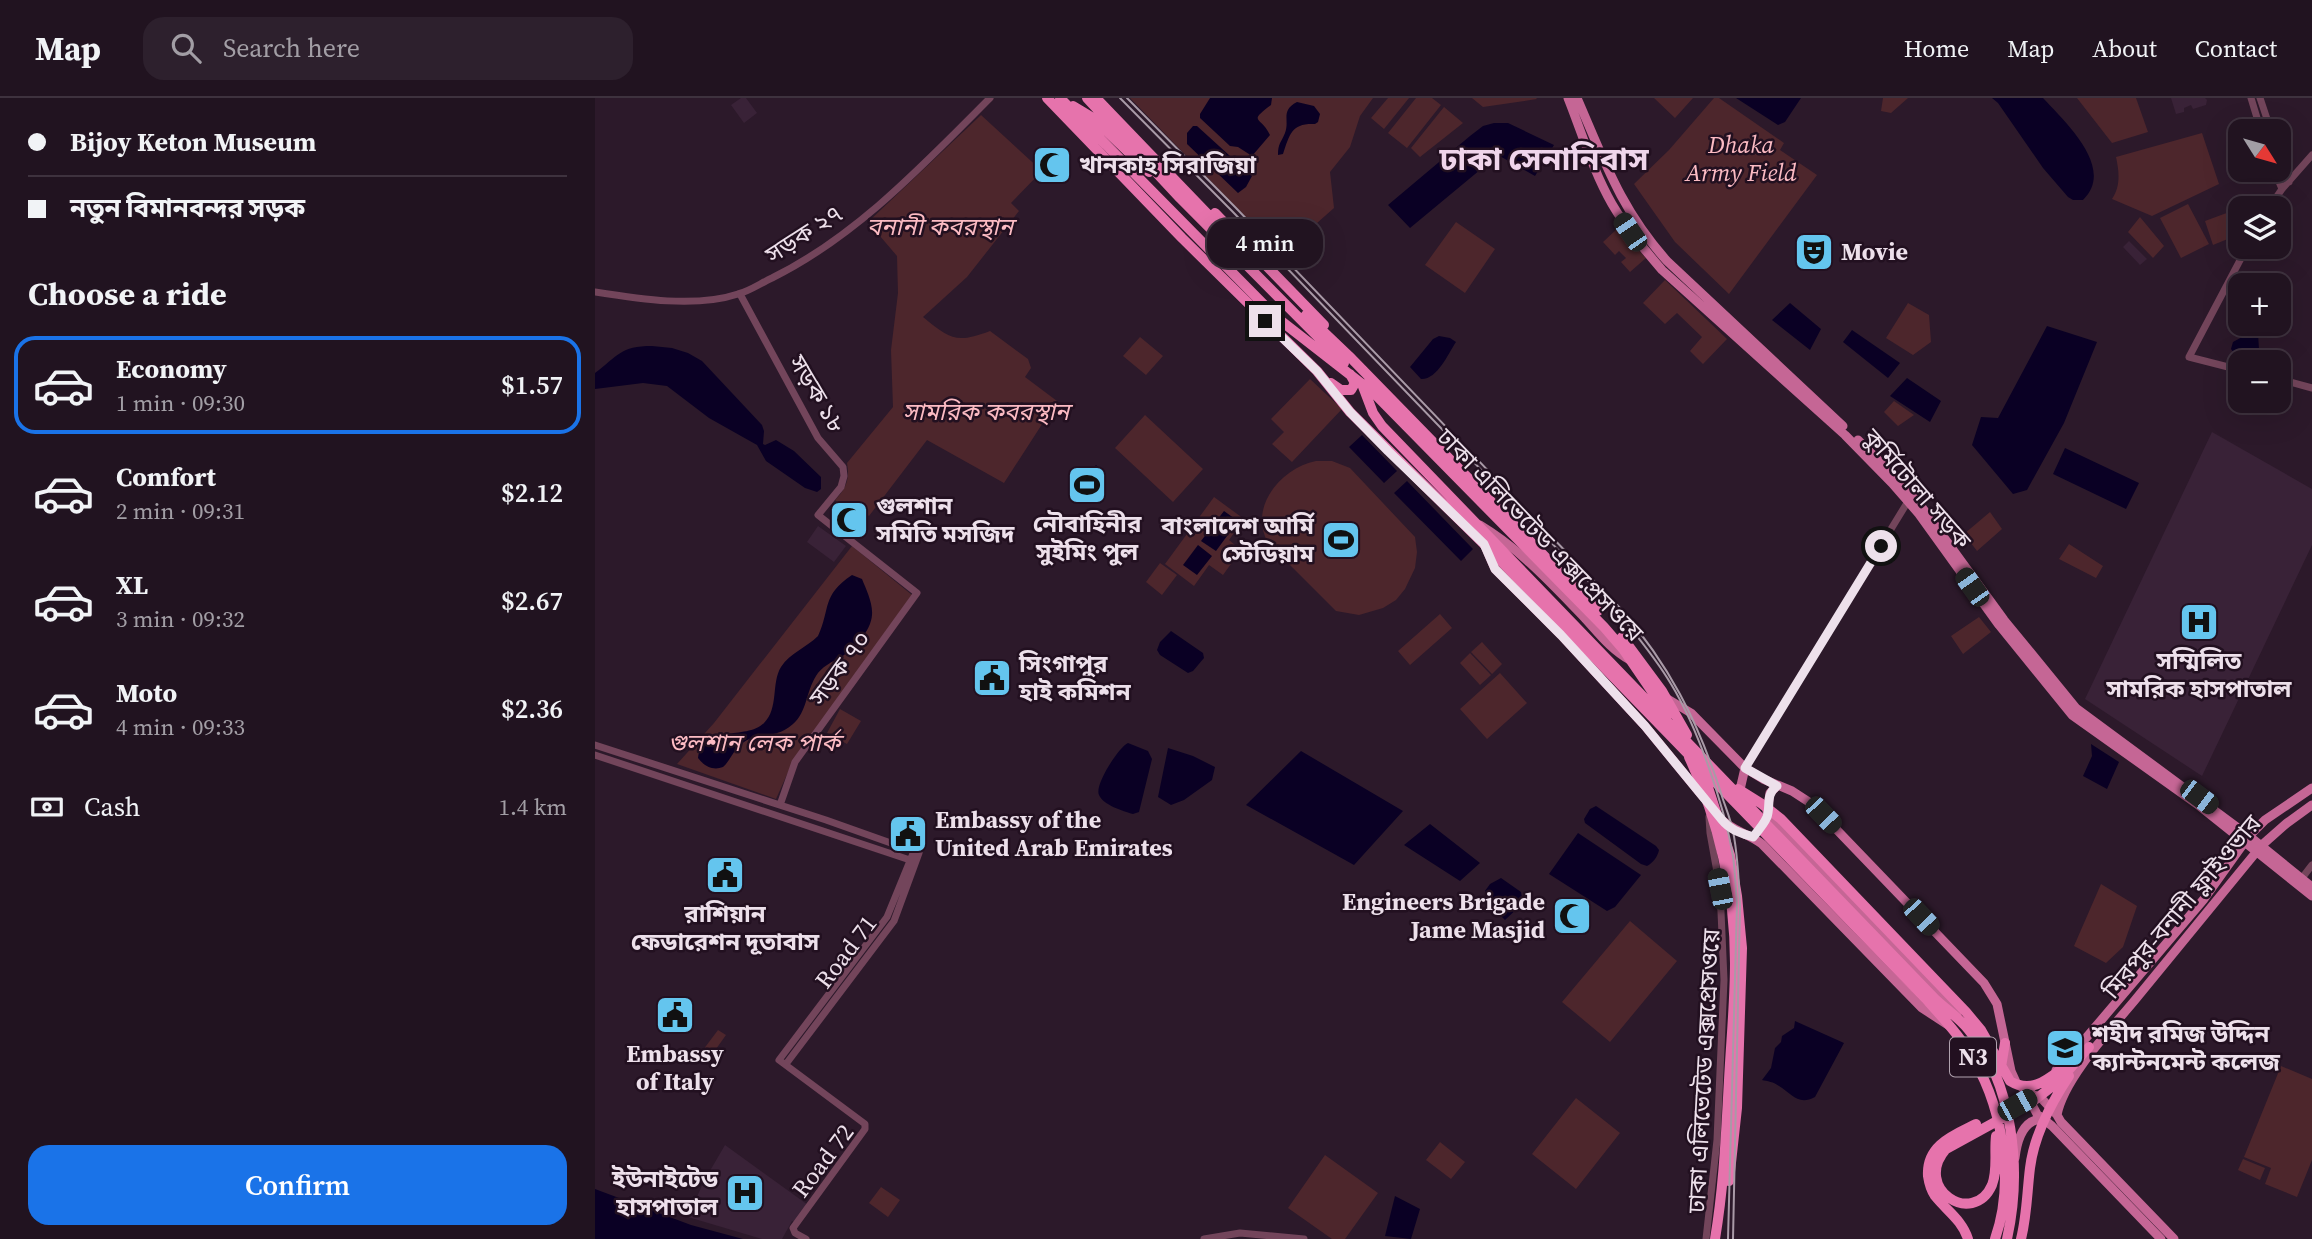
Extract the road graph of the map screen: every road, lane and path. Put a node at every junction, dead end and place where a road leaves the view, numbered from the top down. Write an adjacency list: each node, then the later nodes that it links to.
1 (990, 98): 21 (street, সড়ক ২৭)
2 (1047, 98): 24 (highway)
3 (1059, 98): 18 (highway); 25 (highway)
4 (1087, 98): 18 (highway, ঢাকা এলিভেটেড এক্সপ্রেসওয়ে)
5 (1099, 98): 22 (highway, ঢাকা এলিভেটেড এক্সপ্রেসওয়ে); 22 (highway)
6 (1568, 98): 28 (main road, কুর্মিটোলা সড়ক)
7 (1577, 98): 28 (main road, কুর্মিটোলা সড়ক)
8 (2251, 98): 10 (street)
9 (2260, 98): 11 (street)
10 (2257, 119)
11 (2267, 119)
12 (2312, 155): 13 (street)
13 (2291, 180)
14 (2279, 182): 16 (street)
15 (2289, 182): 16 (street)
16 (2282, 189): 17 (street)
17 (2277, 196)
18 (1181, 198): 82 (highway, ঢাকা এলিভেটেড এক্সপ্রেসওয়ে)
19 (2241, 259): 23 (street)
20 (595, 292): 21 (street, সড়ক ২৭)
21 (740, 294): 31 (street, সড়ক ১৮)
22 (1349, 356): 83 (highway, ঢাকা এলিভেটেড এক্সপ্রেসওয়ে)
23 (2228, 367)
24 (1317, 371): 25 (highway); 30 (highway)
25 (1350, 374): 29 (highway)
26 (2291, 382): 27 (street)
27 (2312, 388)
28 (1910, 498): 41 (street); 54 (main road, কুর্মিটোলা সড়ক)
29 (1476, 523): 32 (highway); 33 (main road)
30 (1484, 544): 32 (highway); 34 (main road)
31 (917, 593): 49 (street, সড়ক ৭০)
32 (1557, 613): 43 (highway); 65 (highway, N3)
33 (1618, 654): 34 (main road); 35 (main road)
34 (1597, 675): 37 (main road)
35 (1653, 689): 36 (main road); 37 (main road)
36 (1671, 702): 38 (main road); 41 (main road)
37 (1627, 708): 38 (main road)
38 (1645, 726): 50 (main road)
39 (595, 745): 49 (street)
40 (595, 755): 58 (street)
41 (1745, 768): 42 (main road); 46 (main road)
42 (1763, 779): 44 (main road); 46 (main road)
43 (1726, 781): 64 (highway, N3); 69 (highway)
44 (1777, 786): 51 (main road); 66 (main road)
45 (2312, 790): 54 (main road); 69 (main road, মিরপুর-বনানী ফ্লাইওভার)
46 (1739, 793): 52 (main road)
47 (2312, 799): 67 (main road, মিরপুর-বনানী ফ্লাইওভার)
48 (2312, 804): 55 (main road)
49 (780, 805): 58 (street, Road 71)
50 (1709, 806): 52 (main road); 81 (street)
51 (1767, 816): 52 (main road); 53 (main road)
52 (1756, 834): 57 (main road)
53 (1790, 839): 56 (main road); 57 (main road)
54 (2247, 839): 55 (main road, কুর্মিটোলা সড়ক); 71 (main road)
55 (2260, 848): 61 (main road, কুর্মিটোলা সড়ক); 63 (main road, কুর্মিটোলা সড়ক); 73 (main road)
56 (1802, 852): 60 (main road); 64 (main road)
57 (1774, 855): 60 (main road)
58 (913, 860): 68 (street, Road 71)
59 (2312, 865): 61 (street)
60 (1787, 870): 65 (main road)
61 (2302, 878): 62 (main road, কুর্মিটোলা সড়ক)
62 (2312, 887)
63 (2312, 896)
64 (1959, 1019): 70 (highway, N3)
65 (1949, 1026): 75 (highway, N3)
66 (2005, 1044): 70 (highway); 71 (main road)
67 (2089, 1047): 75 (highway); 86 (highway)
68 (784, 1060): 78 (street, Road 72)
69 (2064, 1068): 77 (highway)
70 (2000, 1085): 72 (highway, N3)
71 (2027, 1092): 72 (main road); 73 (main road); 74 (main road)
72 (2006, 1112): 76 (highway, N3)
73 (2059, 1118): 88 (main road)
74 (2043, 1119): 76 (main road); 87 (main road)
75 (1999, 1128): 84 (highway, N3)
76 (2015, 1163): 85 (highway, N3)
77 (1968, 1238)
78 (809, 1239)
79 (1204, 1239): 80 (street)
80 (1304, 1239)
81 (1706, 1239)
82 (1715, 1239)
83 (1722, 1239)
84 (1995, 1239)
85 (2007, 1239)
86 (2021, 1239)
87 (2161, 1239)
88 (2174, 1239)

